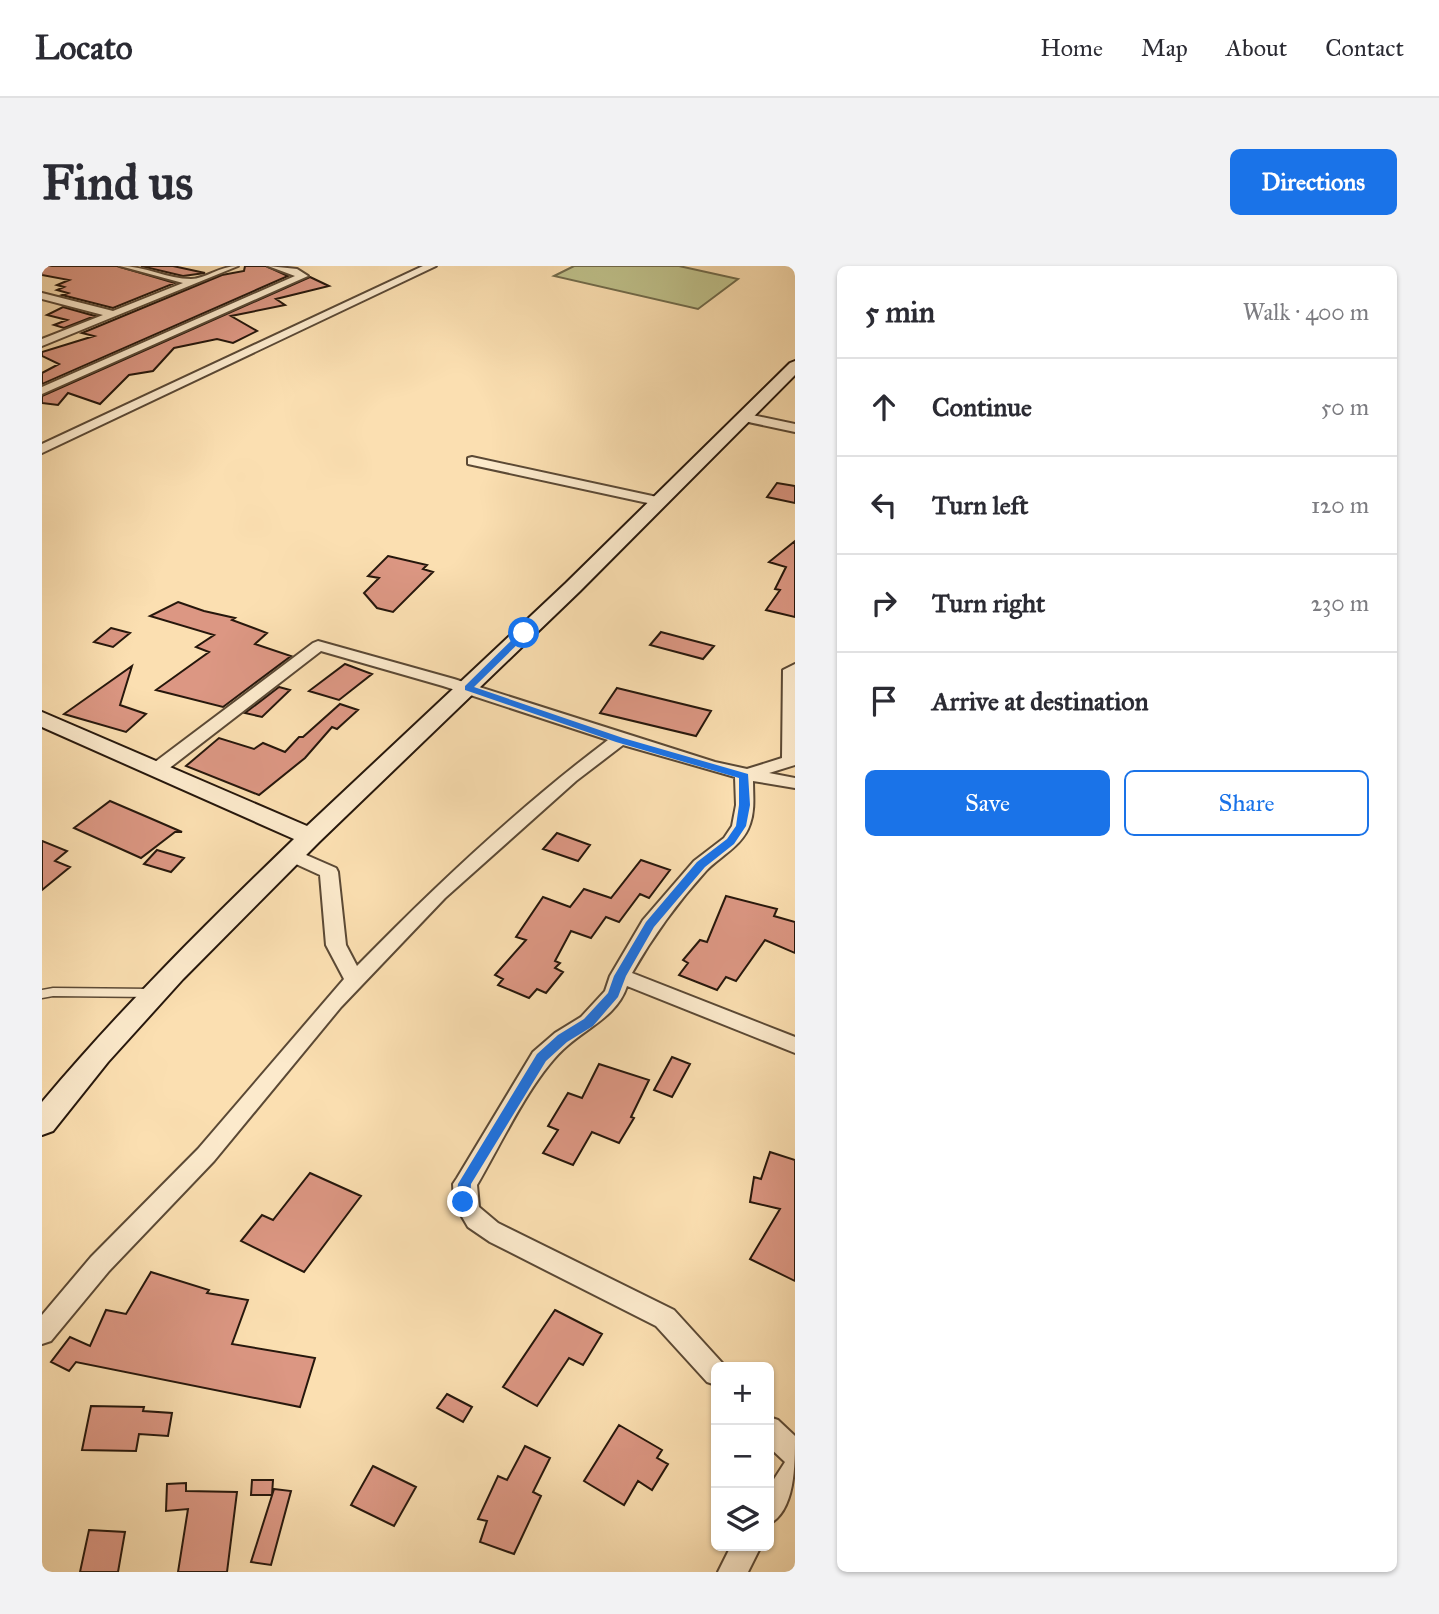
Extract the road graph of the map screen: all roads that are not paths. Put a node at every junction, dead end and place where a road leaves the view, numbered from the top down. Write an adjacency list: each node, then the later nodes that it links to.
1 (125, 266): 5 (street)
2 (233, 266): 5 (street)
3 (273, 266): 10 (street)
4 (431, 266): 13 (street)
5 (192, 282): 7 (street)
6 (42, 296): 7 (street)
7 (113, 314): 8 (street)
8 (42, 343)
9 (795, 366): 11 (street)
10 (42, 391)
11 (743, 417): 12 (street); 15 (street)
12 (795, 428)
13 (42, 449)
14 (472, 461): 15 (street)
15 (657, 501): 17 (street)
16 (795, 669): 21 (street)
17 (468, 688): 19 (street); 20 (street); 23 (street)
18 (42, 719): 20 (street)
19 (619, 740): 21 (street); 26 (street)
20 (157, 769): 23 (street)
21 (744, 776): 22 (street); 25 (street)
22 (795, 783)
23 (310, 837): 24 (street)
24 (291, 855): 26 (street); 27 (street)
25 (620, 976): 29 (street); 32 (street)
26 (355, 980): 31 (street)
27 (154, 993): 28 (lane); 30 (street)
28 (42, 994)
29 (795, 1045)
30 (42, 1123)
31 (42, 1333)
32 (711, 1369)
33 (774, 1434): 34 (street)
34 (795, 1454)
35 (795, 1472): 36 (street)
36 (774, 1504)
37 (744, 1551): 38 (street)
38 (732, 1572)

